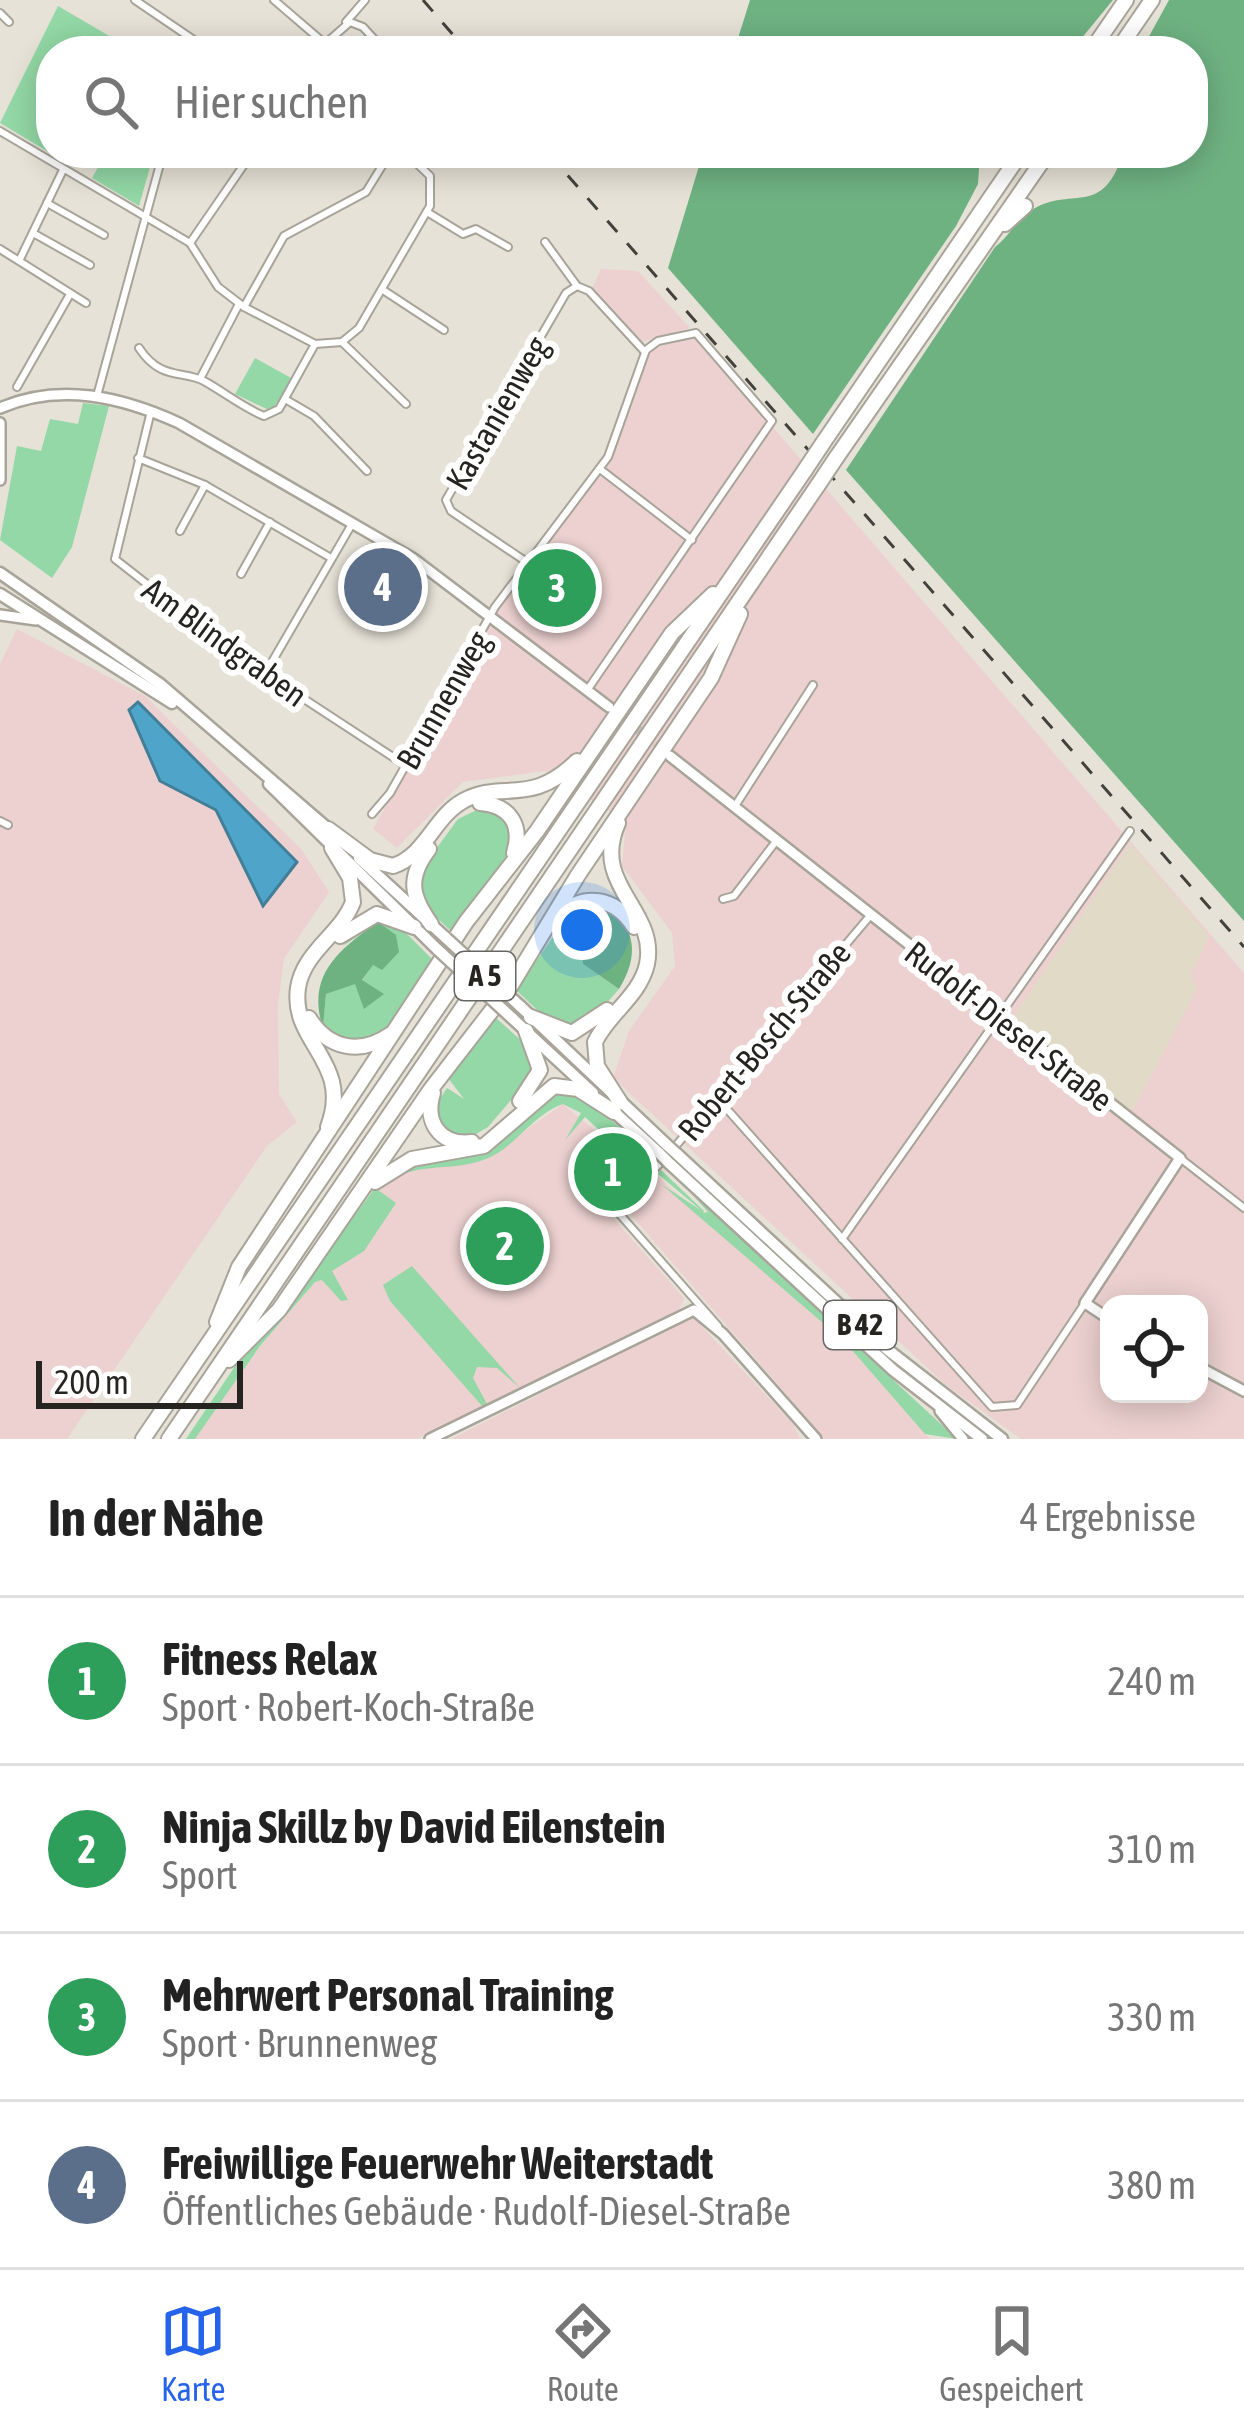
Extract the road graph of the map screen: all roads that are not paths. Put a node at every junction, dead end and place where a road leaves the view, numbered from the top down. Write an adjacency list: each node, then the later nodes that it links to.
1 (135, 0): 5 (street)
2 (274, 0): 11 (street)
3 (365, 0): 9 (street)
4 (1126, 0): 14 (highway)
5 (147, 2): 10 (street)
6 (1149, 5): 15 (highway)
7 (0, 13): 8 (street)
8 (9, 22)
9 (346, 22): 12 (street); 13 (street)
10 (183, 36)
11 (316, 36)
12 (330, 36)
13 (371, 36)
14 (1101, 36)
15 (1130, 36)
16 (0, 131): 17 (street)
17 (36, 153)
18 (60, 168): 25 (street)
19 (159, 168): 30 (street)
20 (241, 168): 35 (street)
21 (381, 168): 45 (street)
22 (422, 168): 29 (street)
23 (1011, 168): 33 (highway, A 5)
24 (1038, 168): 34 (highway, A 5)
25 (63, 170): 27 (street); 30 (street)
26 (989, 179): 33 (highway)
27 (47, 203): 31 (street); 32 (street)
28 (1025, 206): 34 (highway)
29 (428, 212): 37 (street); 42 (street)
30 (144, 218): 35 (street); 53 (street)
31 (33, 232): 39 (street); 40 (street)
32 (104, 236)
33 (963, 238): 73 (highway, A 5, bridge)
34 (988, 240): 74 (highway, A 5, bridge)
35 (190, 242): 45 (street)
36 (545, 242): 41 (street)
37 (508, 247)
38 (0, 250): 39 (street)
39 (20, 259): 43 (street)
40 (89, 265)
41 (577, 286): 50 (street); 70 (street, Kastanienweg)
42 (383, 290): 46 (street); 47 (street)
43 (70, 296): 44 (street); 52 (street)
44 (86, 303)
45 (241, 305): 48 (street); 51 (street)
46 (443, 330)
47 (342, 342): 48 (street); 55 (street)
48 (315, 344): 54 (street)
49 (139, 348): 51 (street)
50 (645, 352): 61 (street, Brunnenweg); 68 (street)
51 (201, 377): 54 (street)
52 (17, 387)
53 (98, 396): 56 (street); 57 (street)
54 (285, 399): 62 (street)
55 (406, 404)
56 (0, 408)
57 (151, 411): 59 (street, Am Blindgraben); 65 (street)
58 (0, 423): 60 (street)
59 (138, 458): 64 (street); 79 (street, Am Blindgraben)
60 (1, 466): 63 (street)
61 (600, 469): 68 (street); 70 (street, Brunnenweg)
62 (368, 471)
63 (0, 480)
64 (206, 485): 66 (street); 67 (street)
65 (354, 521): 69 (street); 76 (street)
66 (270, 522): 69 (street); 72 (street)
67 (180, 531)
68 (692, 539): 81 (street)
69 (332, 558): 79 (street)
70 (528, 563): 76 (street, Brunnenweg)
71 (0, 573): 89 (main road, B 42)
72 (241, 574)
73 (734, 574): 83 (highway); 116 (highway, A 5)
74 (758, 576): 86 (highway, A 5); 118 (highway, A 5)
75 (0, 594): 78 (main road, B 42)
76 (492, 613): 81 (street); 85 (street, Brunnenweg)
77 (0, 615): 78 (street)
78 (44, 622): 92 (main road, B 42)
79 (265, 675): 85 (street, Am Blindgraben)
80 (813, 685): 87 (street)
81 (588, 689): 82 (street)
82 (609, 707)
83 (604, 730): 89 (highway); 93 (highway)
84 (670, 756): 87 (street, Rudolf-Diesel-Straße)
85 (405, 765): 88 (street, Brunnenweg)
86 (640, 785): 98 (highway, A 5); 104 (highway, A 5)
87 (735, 806): 91 (street, Rudolf-Diesel-Straße)
88 (372, 814)
89 (328, 829): 96 (main road, B 42)
90 (1130, 831): 100 (street)
91 (777, 840): 94 (street); 95 (street, Rudolf-Diesel-Straße)
92 (332, 848): 97 (main road, B 42); 105 (highway)
93 (494, 886): 96 (highway); 101 (highway)
94 (722, 899)
95 (868, 917): 100 (street, Rudolf-Diesel-Straße); 103 (street, Robert-Bosch-Straße)
96 (431, 924): 99 (main road, B 42, bridge)
97 (414, 927): 99 (main road, B 42, bridge); 101 (highway)
98 (539, 938): 99 (highway); 102 (highway)
99 (526, 1018): 102 (highway); 104 (main road, B 42)
100 (1000, 1018): 107 (street, Rudolf-Diesel-Straße); 110 (street)
101 (404, 1022): 105 (highway)
102 (454, 1061): 108 (highway)
103 (718, 1099): 106 (street, Robert-Bosch-Straße); 110 (street)
104 (617, 1107): 106 (main road, B 42); 108 (highway)
105 (316, 1154): 116 (highway)
106 (666, 1157): 111 (street, Robert-Bosch-Straße); 120 (main road, B 42); 129 (main road, B 42)
107 (1180, 1158): 109 (street, Rudolf-Diesel-Straße); 112 (street)
108 (351, 1208): 118 (highway)
109 (1244, 1208)
110 (842, 1239): 112 (street)
111 (686, 1288): 114 (street); 115 (street)
112 (1084, 1304): 113 (street)
113 (1100, 1314)
114 (682, 1315): 115 (street); 121 (street)
115 (723, 1334): 126 (street)
116 (209, 1342): 123 (highway, A 5)
117 (1208, 1372): 119 (street)
118 (212, 1376): 124 (highway, A 5)
119 (1244, 1391)
120 (933, 1402): 127 (street); 128 (main road, B 42)
121 (456, 1426): 122 (street); 125 (street)
122 (431, 1438)
123 (143, 1439)
124 (169, 1439)
125 (446, 1439)
126 (816, 1439)
127 (963, 1439)
128 (982, 1439)
129 (1002, 1439)

